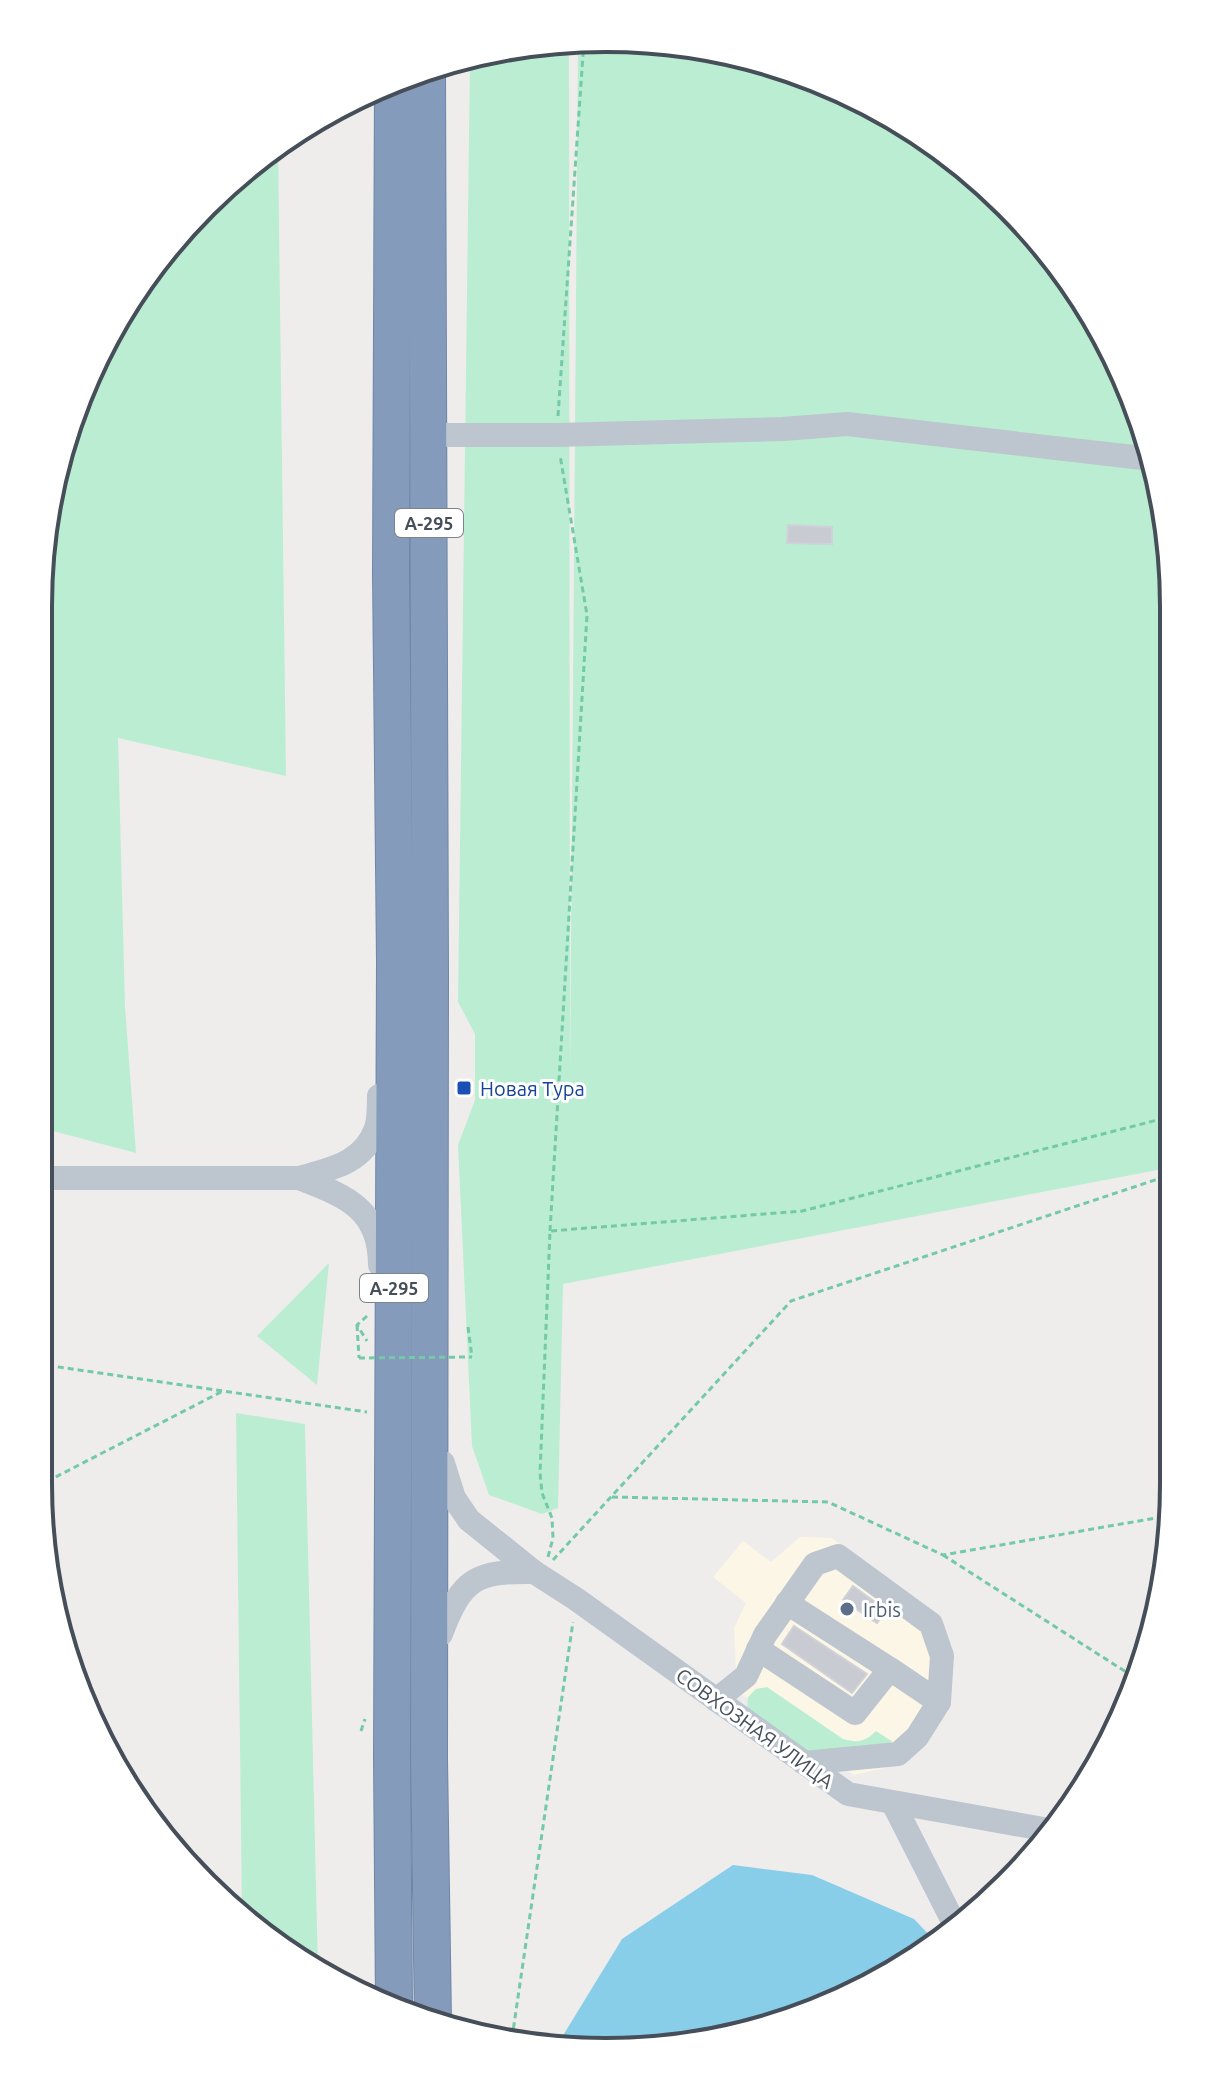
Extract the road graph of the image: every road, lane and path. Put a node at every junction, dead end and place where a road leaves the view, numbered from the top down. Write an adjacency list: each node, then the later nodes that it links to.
1 (583, 53): 5 (path)
2 (427, 81): 4 (highway, А-295)
3 (393, 94): 7 (highway, А-295)
4 (429, 435): 5 (street); 8 (highway, А-295)
5 (556, 435): 6 (street); 13 (path)
6 (1139, 458)
7 (395, 961): 11 (street); 18 (highway, А-295)
8 (430, 976): 19 (street, А-295); 33 (highway, А-295)
9 (1160, 1119): 13 (path)
10 (52, 1178): 11 (street)
11 (299, 1178): 18 (street)
12 (1160, 1178): 21 (path)
13 (550, 1231): 24 (path)
14 (357, 1325): 15 (path, bridge)
15 (468, 1327)
16 (52, 1366): 17 (path)
17 (223, 1391): 18 (path); 20 (path)
18 (382, 1412): 38 (highway, А-295)
19 (443, 1463): 24 (street, СОВХОЗНАЯ УЛИЦА); 27 (street, А-295)
20 (52, 1479)
21 (611, 1497): 23 (path); 24 (path)
22 (1159, 1517): 23 (path)
23 (943, 1555): 30 (path)
24 (537, 1574): 25 (street, СОВХОЗНАЯ УЛИЦА); 27 (street)
25 (576, 1599): 31 (street, СОВХОЗНАЯ УЛИЦА); 40 (path)
26 (787, 1603): 28 (street); 29 (street); 32 (street)
27 (441, 1634): 33 (street, А-295)
28 (758, 1649): 29 (street); 31 (street)
29 (890, 1669): 32 (street)
30 (1127, 1673)
31 (716, 1700): 34 (street, СОВХОЗНАЯ УЛИЦА)
32 (939, 1702): 34 (street)
33 (429, 1758): 39 (highway, А-295)
34 (804, 1763): 35 (street, СОВХОЗНАЯ УЛИЦА)
35 (893, 1803): 36 (street, СОВХОЗНАЯ УЛИЦА); 37 (street)
36 (1040, 1828)
37 (954, 1915)
38 (394, 1996)
39 (433, 2010)
40 (513, 2030)

